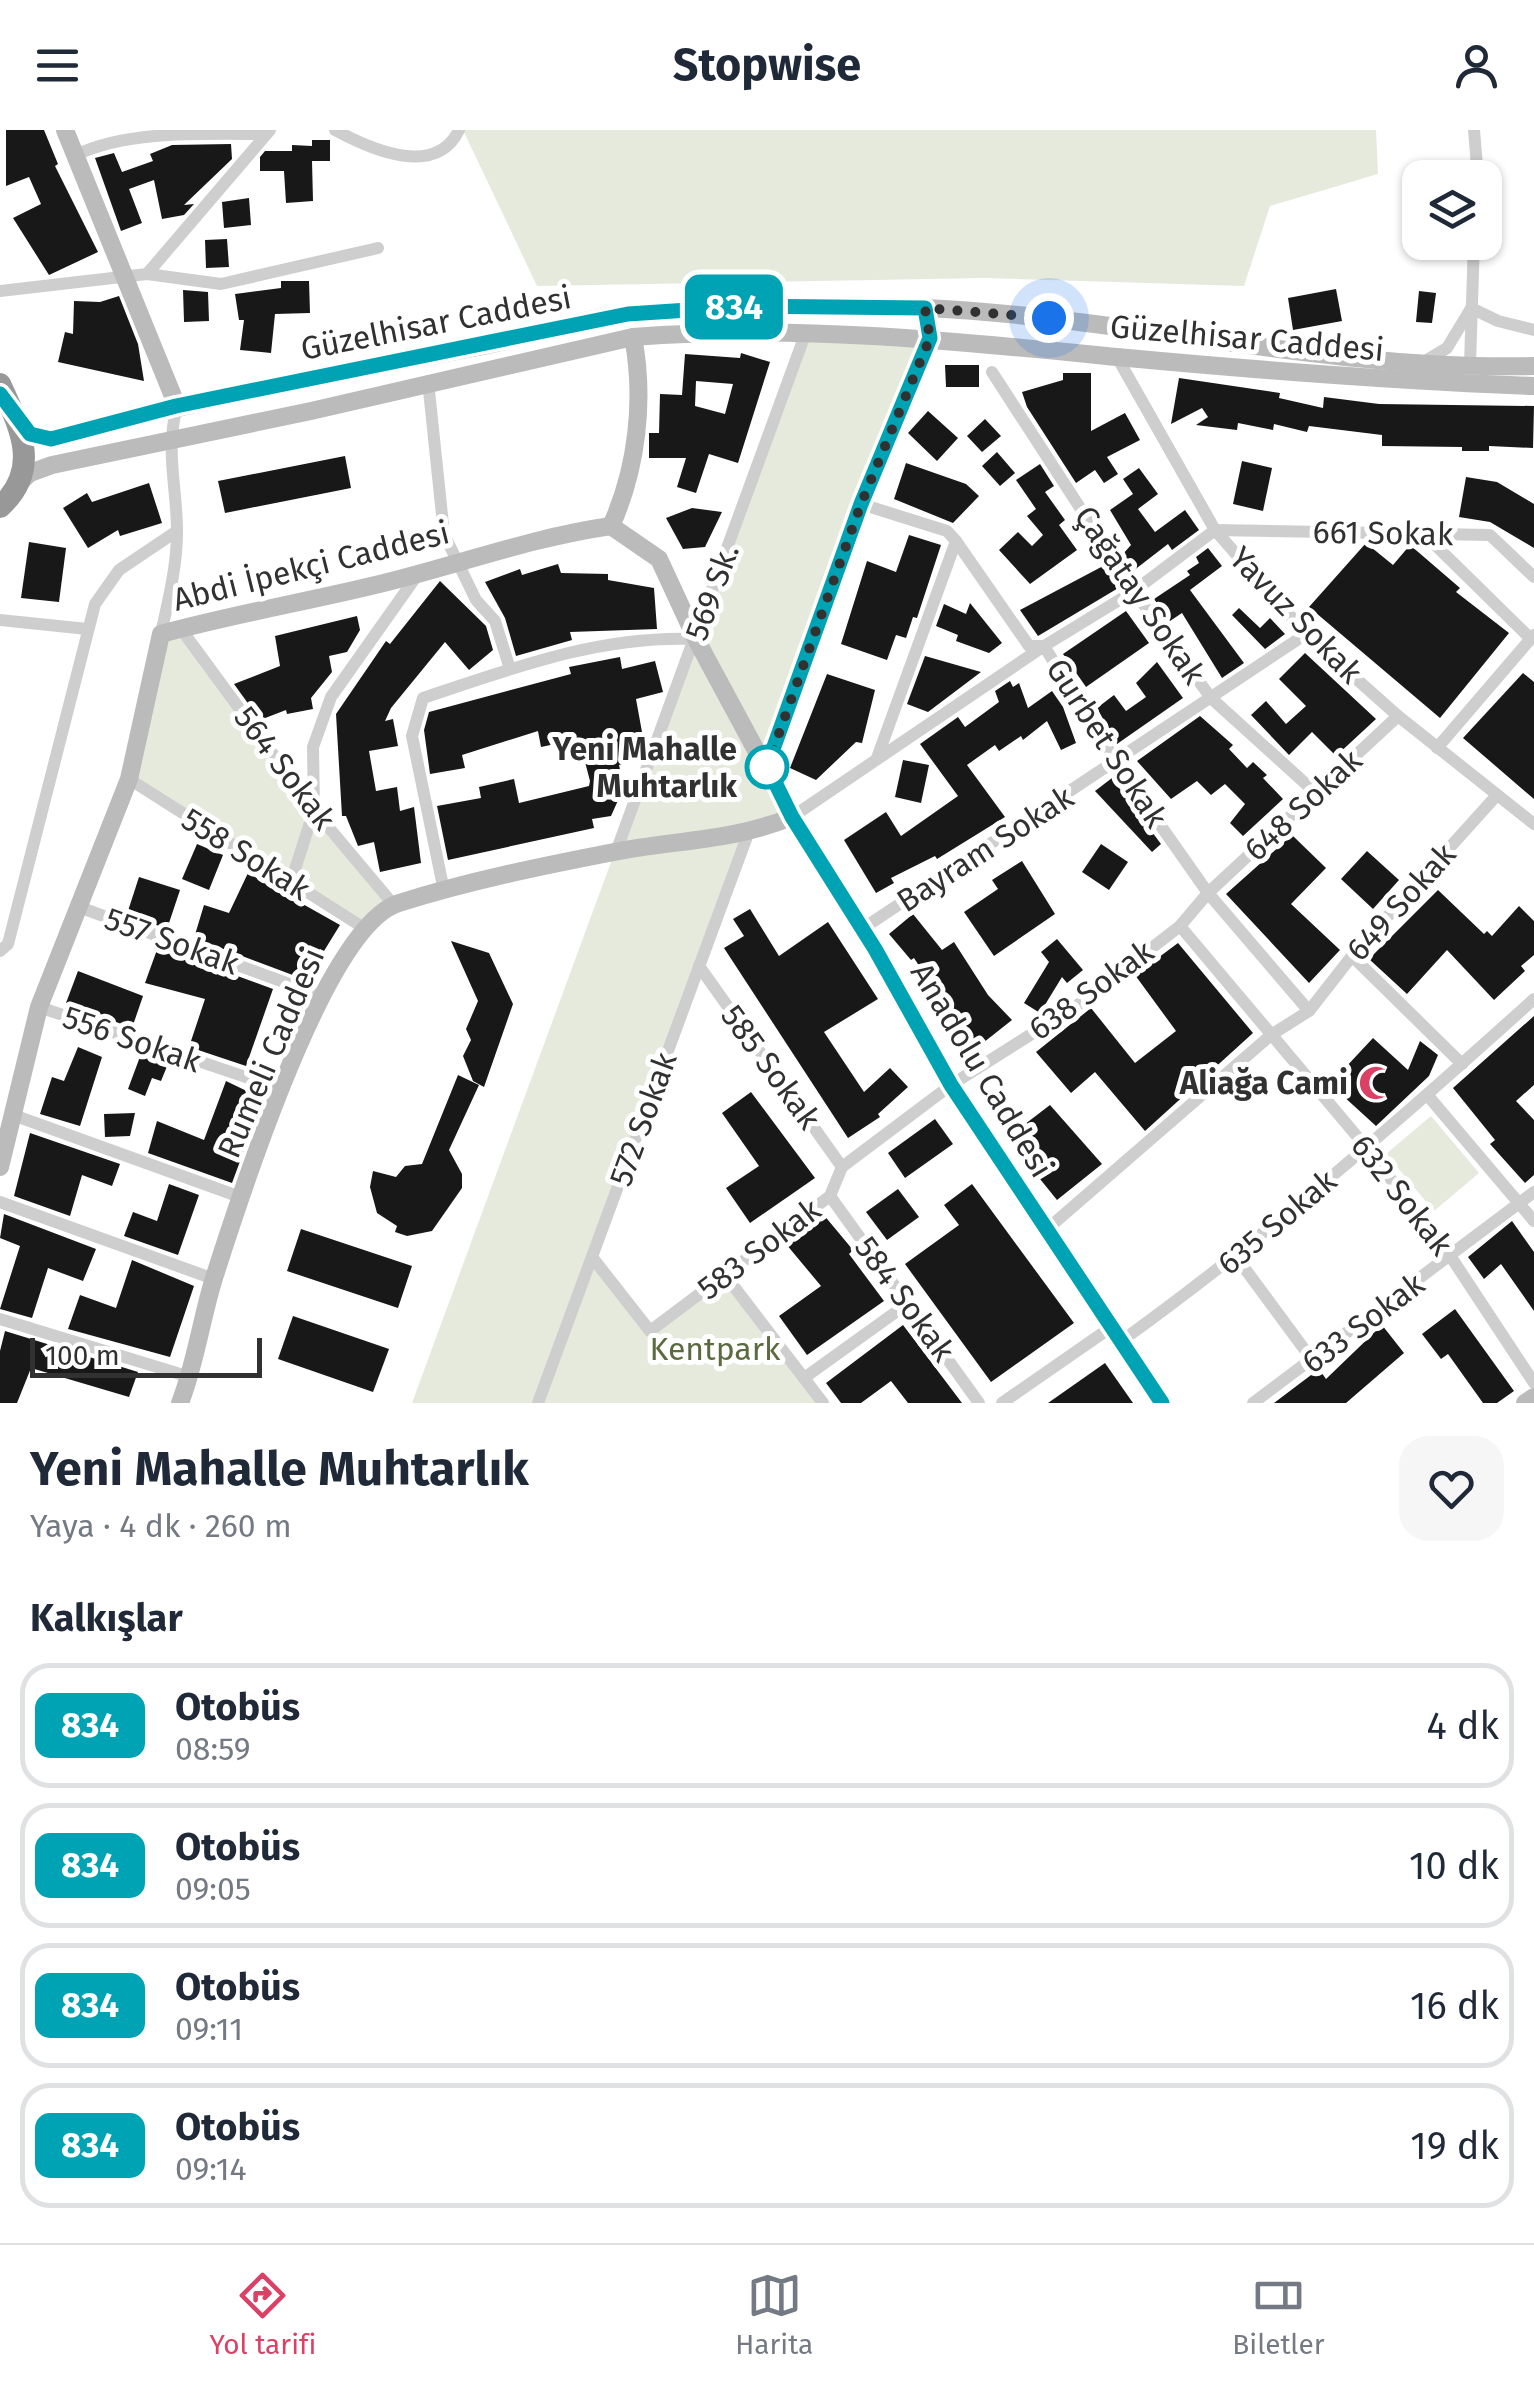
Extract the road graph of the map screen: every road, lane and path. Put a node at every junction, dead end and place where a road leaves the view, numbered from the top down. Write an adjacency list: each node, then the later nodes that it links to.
1 (65, 130): 6 (street)
2 (335, 130): 3 (street)
3 (459, 130)
4 (1474, 130): 7 (street)
5 (267, 132): 6 (street); 10 (street)
6 (76, 155): 11 (street)
7 (1476, 160)
8 (378, 248): 10 (street)
9 (1473, 260): 14 (street)
10 (147, 274): 11 (street)
11 (128, 280): 12 (street); 27 (street)
12 (0, 291)
13 (925, 308): 18 (street); 20 (street, Güzelhisar Caddesi); 27 (street, Güzelhisar Caddesi)
14 (1471, 308): 15 (street); 20 (street); 21 (street)
15 (1534, 330)
16 (806, 332): 17 (street, Güzelhisar Caddesi); 18 (street, Güzelhisar Caddesi); 47 (street, 569 Sk.)
17 (633, 337): 24 (street, Güzelhisar Caddesi); 32 (street)
18 (930, 338): 19 (street, Güzelhisar Caddesi); 30 (street)
19 (1117, 357): 25 (street, Güzelhisar Caddesi); 33 (street, Yavuz Sokak)
20 (1422, 363): 21 (street, Güzelhisar Caddesi)
21 (1470, 364): 22 (street, Güzelhisar Caddesi)
22 (1534, 366)
23 (992, 372): 40 (street, Çağatay Sokak)
24 (428, 381): 28 (street, Güzelhisar Caddesi); 37 (street)
25 (1534, 386)
26 (7, 400): 27 (street, Güzelhisar Caddesi); 29 (highway)
27 (176, 406): 28 (street)
28 (168, 442): 29 (street, Güzelhisar Caddesi); 34 (street)
29 (17, 486): 31 (highway)
30 (861, 504): 36 (street, Gurbet Sokak); 55 (street)
31 (0, 507)
32 (610, 526): 37 (street, Abdi İpekçi Caddesi); 47 (street, Anadolu Caddesi)
33 (1216, 530): 35 (street, 661 Sokak); 40 (street); 45 (street, Yavuz Sokak)
34 (177, 531): 43 (street); 44 (street)
35 (1422, 534): 39 (street, 661 Sokak); 46 (street)
36 (956, 542): 48 (street, Gurbet Sokak); 53 (street)
37 (455, 562): 38 (street, Abdi İpekçi Caddesi); 49 (street)
38 (420, 572): 42 (street, Abdi İpekçi Caddesi); 59 (street)
39 (1534, 578)
40 (1134, 591): 48 (street); 50 (street, Çağatay Sokak)
41 (0, 620): 43 (street)
42 (181, 628): 44 (street, Abdi İpekçi Caddesi); 59 (street, 564 Sokak)
43 (88, 629): 72 (street)
44 (160, 634): 56 (street, Abdi İpekçi Caddesi)
45 (1306, 634): 50 (street, Bayram Sokak); 51 (street, Yavuz Sokak)
46 (1532, 637): 52 (street)
47 (696, 639): 49 (street); 55 (street, Anadolu Caddesi); 63 (street, 569 Sk.)
48 (1044, 646): 53 (street); 54 (street, Gurbet Sokak)
49 (510, 669): 65 (street)
50 (1211, 698): 54 (street, Bayram Sokak); 57 (street, Çağatay Sokak)
51 (1398, 716): 52 (street, Yavuz Sokak); 57 (street, 648 Sokak)
52 (1437, 748): 58 (street, Yavuz Sokak)
53 (876, 760): 60 (street)
54 (1116, 762): 66 (street, Gurbet Sokak); 71 (street, Bayram Sokak)
55 (767, 766): 60 (street, Anadolu Caddesi)
56 (128, 779): 64 (street, 558 Sokak); 68 (street, Abdi İpekçi Caddesi)
57 (1317, 794): 66 (street, 648 Sokak)
58 (1497, 795): 61 (street, Yavuz Sokak); 73 (street, 649 Sokak)
59 (314, 810): 64 (street); 67 (street, 564 Sokak)
60 (792, 817): 62 (street, Rumeli Caddesi); 71 (street, Anadolu Caddesi)
61 (1534, 824)
62 (748, 834): 63 (street, Rumeli Caddesi); 74 (street, 572 Sokak)
63 (616, 852): 65 (street, Rumeli Caddesi)
64 (290, 882): 70 (street, 558 Sokak)
65 (444, 891): 67 (street, Rumeli Caddesi)
66 (1208, 893): 69 (street, 648 Sokak); 78 (street, Gurbet Sokak)
67 (393, 904): 70 (street, Rumeli Caddesi)
68 (79, 907): 75 (street, 557 Sokak); 77 (street, Abdi İpekçi Caddesi)
69 (1180, 926): 79 (street, 632 Sokak); 81 (street, 638 Sokak)
70 (364, 928): 75 (street, Rumeli Caddesi)
71 (862, 929): 81 (street, Anadolu Caddesi)
72 (0, 951)
73 (1352, 956): 78 (street, 649 Sokak); 80 (street)
74 (700, 966): 87 (street, 585 Sokak); 95 (street, 572 Sokak)
75 (322, 996): 82 (street, Rumeli Caddesi)
76 (1534, 999): 80 (street, 635 Sokak)
77 (39, 1007): 82 (street, 556 Sokak); 84 (street, Abdi İpekçi Caddesi)
78 (1309, 1011): 79 (street)
79 (1271, 1034): 85 (street, 632 Sokak); 94 (street)
80 (1462, 1064): 83 (street, 635 Sokak)
81 (951, 1085): 87 (street, 583 Sokak); 94 (street, Anadolu Caddesi)
82 (281, 1089): 90 (street, Rumeli Caddesi)
83 (1429, 1097): 85 (street, 635 Sokak); 92 (street)
84 (16, 1116): 86 (street, Abdi İpekçi Caddesi); 90 (street)
85 (1366, 1147): 96 (street, 632 Sokak); 97 (street, 635 Sokak)
86 (0, 1167)
87 (842, 1167): 89 (street, 583 Sokak)
88 (1534, 1192): 92 (street, 633 Sokak)
89 (830, 1196): 98 (street, 583 Sokak); 100 (street, 584 Sokak)
90 (243, 1198): 99 (street, Rumeli Caddesi)
91 (0, 1202): 99 (street)
92 (1520, 1204): 93 (street); 96 (street, 633 Sokak)
93 (1534, 1222)
94 (1045, 1232): 102 (street, Anadolu Caddesi)
95 (592, 1257): 98 (street, 583 Sokak); 109 (street, 572 Sokak)
96 (1451, 1257): 103 (street, 633 Sokak); 106 (street, 632 Sokak)
97 (1237, 1258): 102 (street, 635 Sokak); 103 (street)
98 (725, 1275): 105 (street)
99 (214, 1280): 104 (street, Rumeli Caddesi)
100 (908, 1304): 105 (street); 111 (street, 584 Sokak)
101 (0, 1319): 104 (street)
102 (1115, 1335): 112 (street, 635 Sokak); 113 (street, Anadolu Caddesi)
103 (1313, 1361): 114 (street, 633 Sokak)
104 (190, 1377): 108 (street, Rumeli Caddesi)
105 (804, 1378): 110 (street)
106 (1534, 1383)
107 (1534, 1397): 115 (street)
108 (180, 1403)
109 (538, 1403)
110 (823, 1403)
111 (979, 1403)
112 (1002, 1403)
113 (1162, 1403)
114 (1253, 1403)
115 (1525, 1403)

